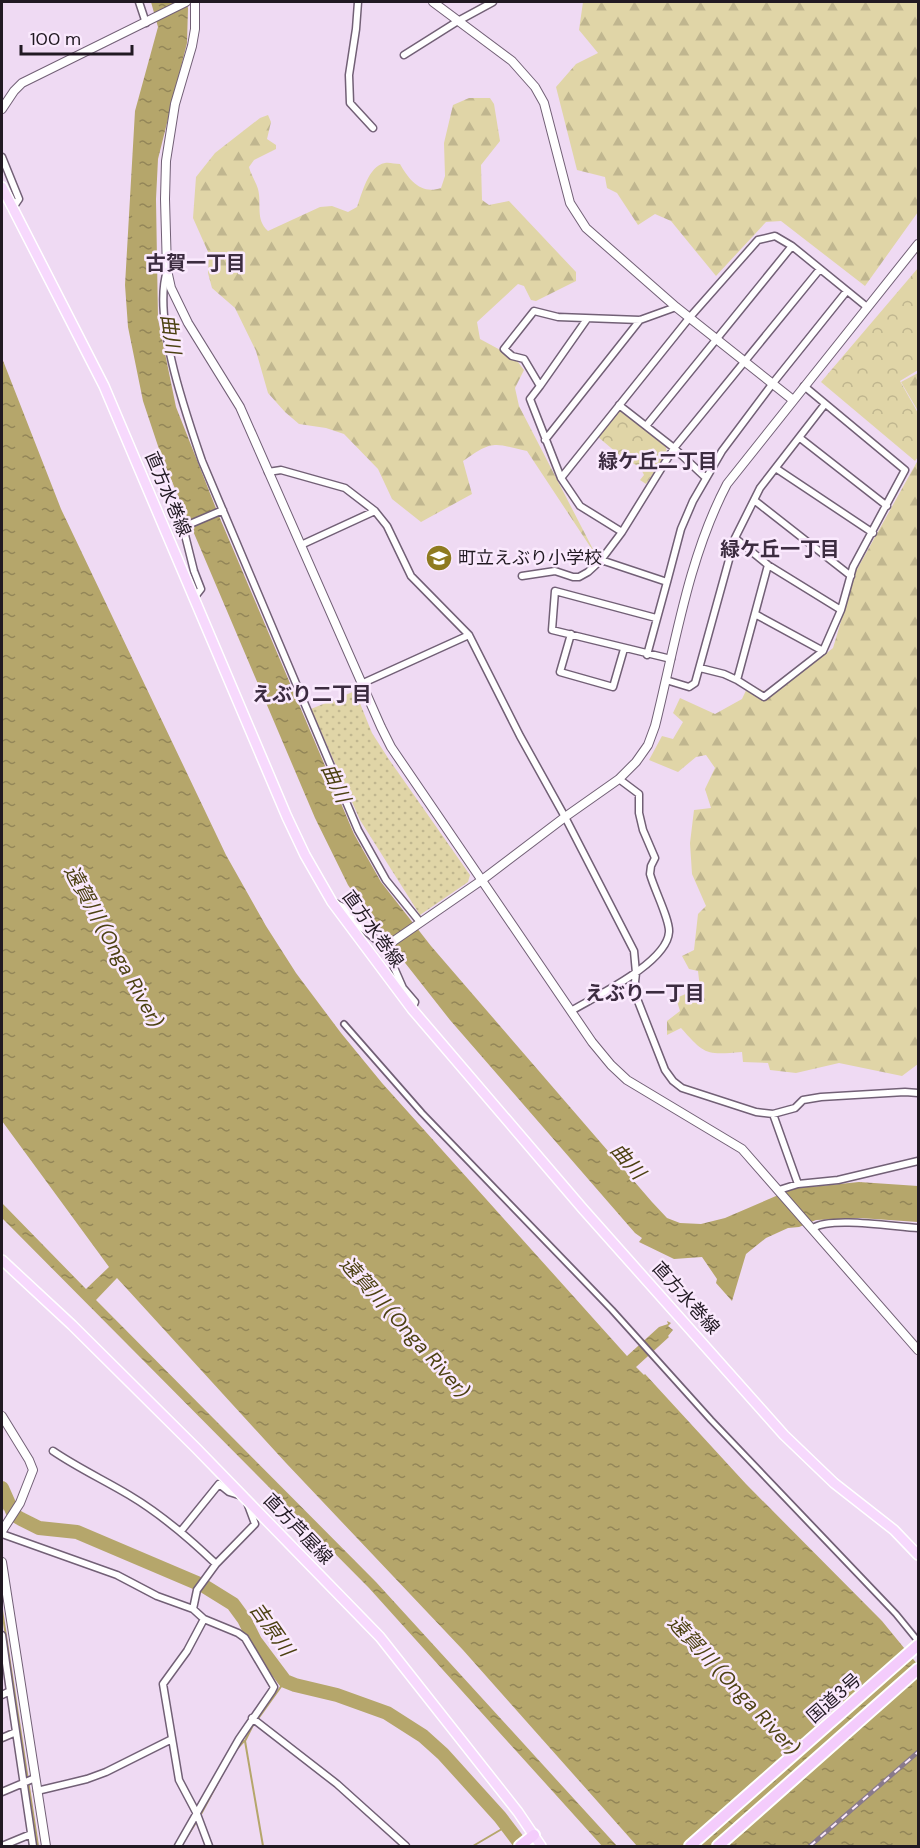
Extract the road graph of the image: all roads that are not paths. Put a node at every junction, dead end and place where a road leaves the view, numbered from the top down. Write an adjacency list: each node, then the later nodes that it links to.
1 (139, 2): 8 (street)
2 (186, 2): 8 (street)
3 (195, 2): 18 (street)
4 (358, 2): 11 (street)
5 (433, 2): 7 (street)
6 (493, 2): 7 (street)
7 (458, 21): 9 (street); 20 (street)
8 (146, 23): 10 (street)
9 (404, 56)
10 (2, 109)
11 (373, 128)
12 (2, 157): 14 (street)
13 (2, 187): 14 (main road, 直方水巻線)
14 (12, 208): 54 (main road, 直方水巻線)
15 (918, 244): 21 (street)
16 (792, 246): 17 (street); 22 (street); 25 (street)
17 (820, 269): 19 (street); 26 (street)
18 (167, 270): 38 (street); 43 (street)
19 (846, 292): 21 (street); 27 (street)
20 (676, 307): 22 (street); 24 (street)
21 (867, 307): 29 (street)
22 (690, 317): 25 (street); 31 (street)
23 (587, 320): 24 (street); 28 (street); 28 (street)
24 (640, 320): 35 (street)
25 (717, 339): 26 (street); 33 (street)
26 (745, 361): 27 (street); 36 (street)
27 (772, 383): 30 (street); 40 (street)
28 (540, 386): 35 (street)
29 (804, 386): 30 (street); 32 (street)
30 (793, 400): 63 (street)
31 (619, 405): 33 (street); 39 (street)
32 (825, 405): 34 (street); 42 (street)
33 (646, 426): 36 (street)
34 (800, 438): 37 (street); 42 (street)
35 (545, 440): 39 (street)
36 (674, 448): 40 (street); 45 (street)
37 (777, 469): 41 (street); 46 (street)
38 (268, 472): 44 (street); 48 (street)
39 (561, 478): 45 (street)
40 (706, 478): 53 (street)
41 (754, 500): 47 (street); 52 (street)
42 (887, 506): 46 (street)
43 (223, 510): 54 (street); 72 (street)
44 (375, 511): 48 (street); 59 (street)
45 (622, 532): 49 (street)
46 (873, 533): 52 (street)
47 (735, 538): 50 (street); 64 (street)
48 (301, 545): 67 (street)
49 (601, 560): 51 (street); 53 (street)
50 (768, 565): 55 (street); 56 (street)
51 (522, 576)
52 (850, 576): 55 (street)
53 (667, 582): 57 (street)
54 (194, 598): 71 (main road, 直方水巻線)
55 (841, 610): 61 (street)
56 (755, 614): 61 (street); 66 (street)
57 (656, 618): 58 (street); 62 (street)
58 (571, 634): 60 (street); 60 (street)
59 (469, 635): 67 (street); 69 (street)
60 (624, 649): 62 (street)
61 (823, 651): 66 (street)
62 (647, 654): 63 (street)
63 (671, 659): 65 (street)
64 (700, 668): 65 (street); 66 (street)
65 (666, 680): 68 (street)
66 (737, 680)
67 (361, 684): 70 (street)
68 (619, 779): 69 (street); 74 (street)
69 (565, 816): 70 (street); 74 (street)
70 (482, 880): 72 (street); 76 (street)
71 (332, 902): 73 (street); 75 (main road, 直方水巻線)
72 (419, 922): 73 (street)
73 (385, 947): 75 (street)
74 (636, 973): 76 (street); 79 (street)
75 (412, 1009): 92 (main road, 直方水巻線)
76 (571, 1011): 82 (street)
77 (344, 1024): 98 (street)
78 (918, 1093): 79 (street)
79 (773, 1114): 81 (street)
80 (918, 1161): 81 (street)
81 (798, 1184): 82 (street)
82 (780, 1191): 83 (street)
83 (812, 1227): 84 (street); 86 (street)
84 (918, 1228)
85 (2, 1260): 89 (main road, 直方芦屋線)
86 (918, 1350)
87 (2, 1416): 91 (street)
88 (53, 1451): 90 (street)
89 (245, 1497): 90 (street); 94 (street); 112 (main road, 直方芦屋線)
90 (180, 1531): 94 (street)
91 (2, 1533): 95 (street)
92 (918, 1555)
93 (2, 1562): 106 (street)
94 (216, 1564): 95 (street)
95 (193, 1609): 96 (street)
96 (204, 1619): 102 (street); 105 (street)
97 (2, 1635): 100 (street)
98 (918, 1643): 120 (highway, 国道3号)
99 (918, 1669): 121 (highway, 国道3号)
100 (10, 1691): 101 (street); 103 (street)
101 (2, 1695)
102 (252, 1718): 110 (street); 118 (street)
103 (16, 1732): 104 (street); 107 (street)
104 (2, 1738)
105 (172, 1739): 108 (street); 110 (street)
106 (35, 1778): 107 (street); 108 (street)
107 (24, 1783): 109 (street); 111 (street)
108 (37, 1791): 115 (street)
109 (2, 1792)
110 (197, 1814): 116 (street); 117 (street)
111 (31, 1834): 113 (street); 114 (street)
112 (528, 1840): 119 (main road, 直方芦屋線)
113 (2, 1846)
114 (33, 1846)
115 (46, 1846)
116 (178, 1846)
117 (209, 1846)
118 (406, 1846)
119 (541, 1846)
120 (690, 1846)
121 (718, 1846)

